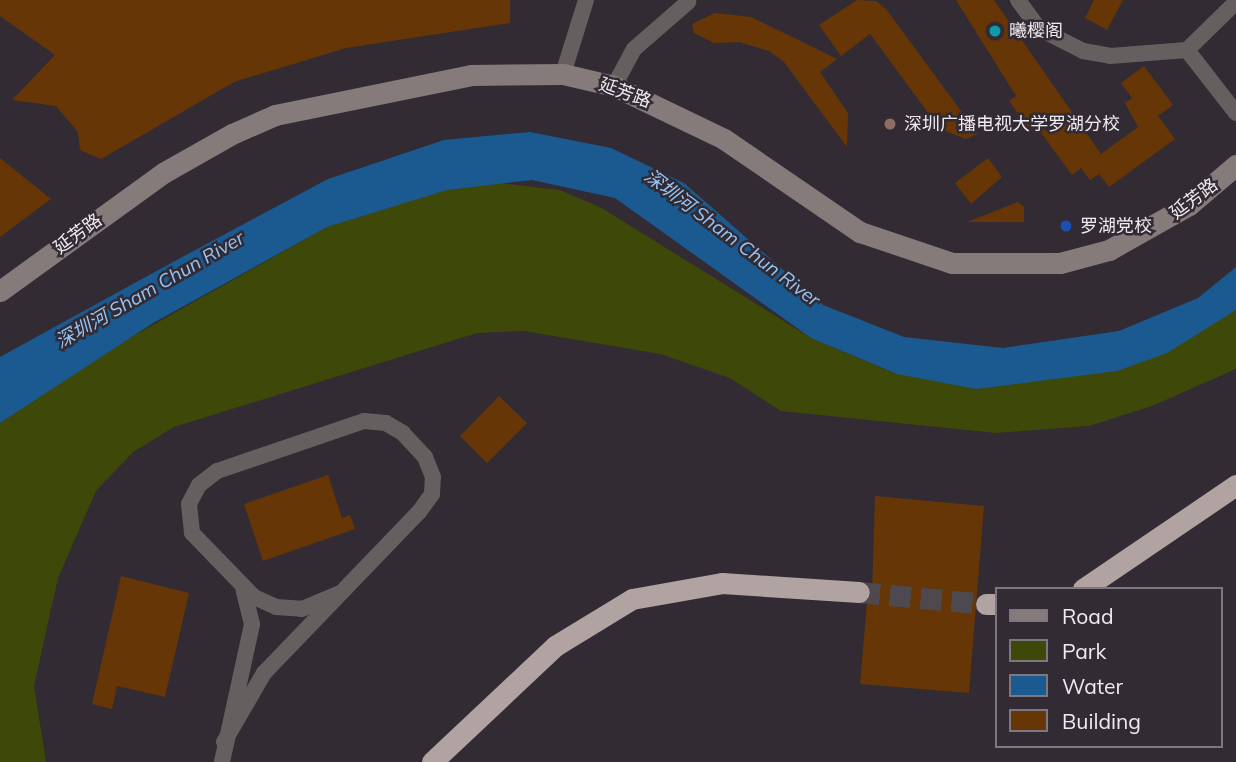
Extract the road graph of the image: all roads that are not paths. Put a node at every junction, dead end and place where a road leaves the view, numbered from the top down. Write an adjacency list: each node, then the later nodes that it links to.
1 (586, 0): 6 (street)
2 (1018, 0): 5 (street)
3 (688, 2): 7 (street)
4 (1236, 2): 5 (street)
5 (1186, 50): 8 (street)
6 (564, 75): 7 (main road, 延芳路); 10 (main road, 延芳路)
7 (614, 86): 9 (main road, 延芳路)
8 (1236, 113)
9 (1236, 165)
10 (0, 291)
11 (1236, 485): 13 (highway)
12 (241, 586): 15 (street); 15 (street); 16 (street)
13 (1086, 587)
14 (859, 592): 18 (highway)
15 (340, 593): 16 (street)
16 (224, 742): 17 (street)
17 (222, 762)
18 (432, 762)

